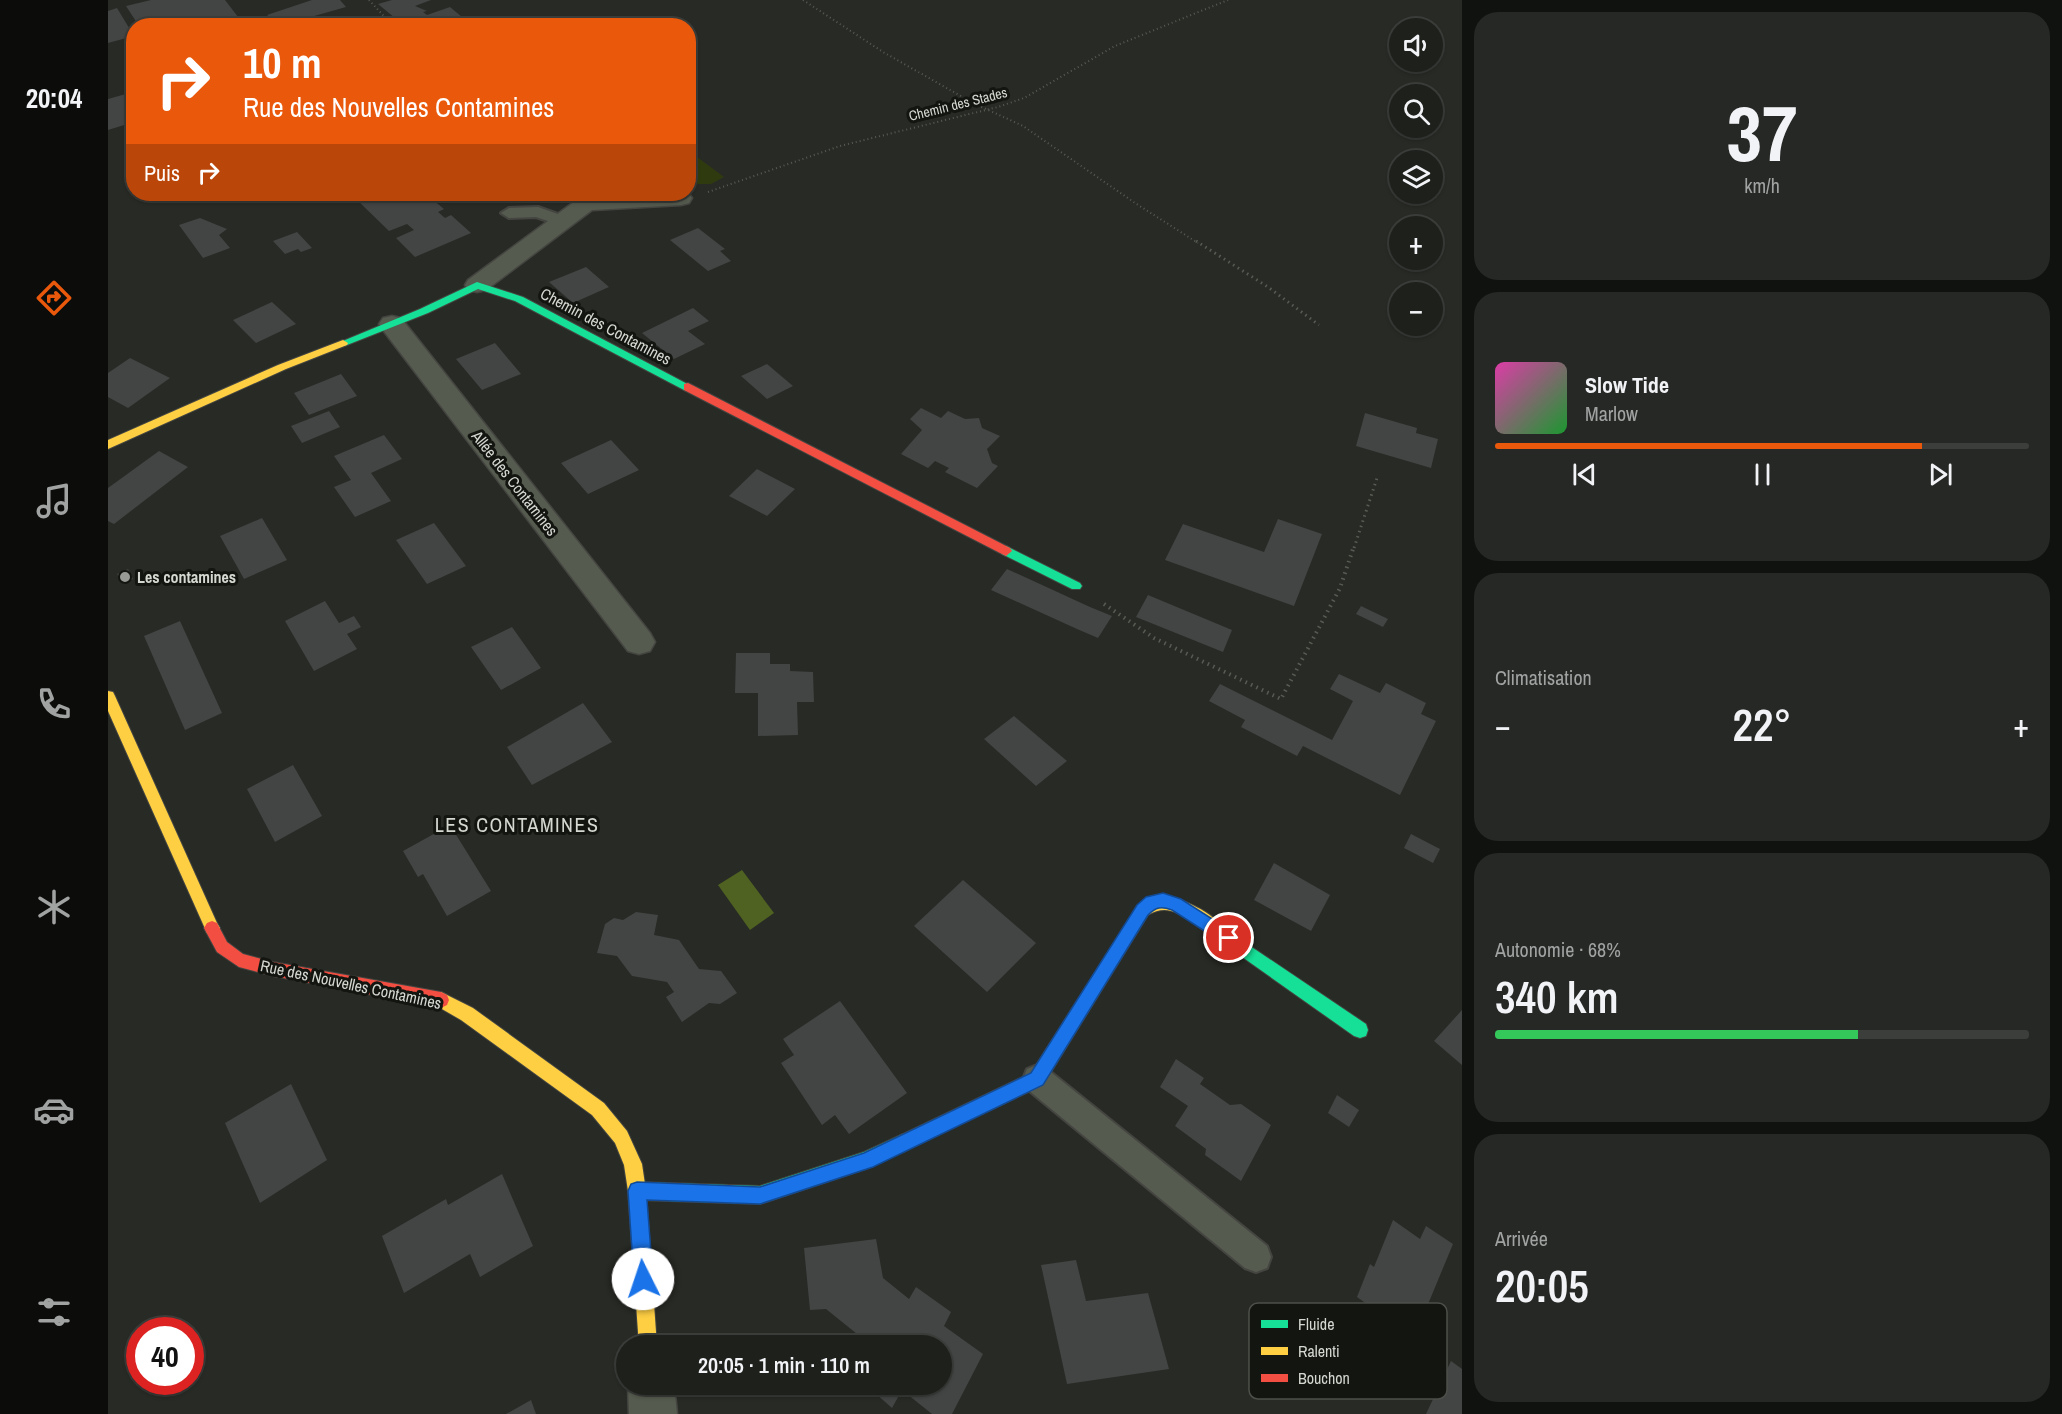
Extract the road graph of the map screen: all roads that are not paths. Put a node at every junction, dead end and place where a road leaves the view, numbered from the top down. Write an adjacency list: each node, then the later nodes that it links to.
1 (594, 201): 3 (street)
2 (509, 213): 3 (lane)
3 (563, 221): 4 (street)
4 (477, 285): 5 (street); 7 (street, Chemin des Contamines)
5 (392, 324): 6 (street); 8 (street, Allée des Contamines)
6 (108, 445)
7 (1076, 585)
8 (639, 642)
9 (108, 696): 12 (street, Rue des Nouvelles Contamines)
10 (1360, 1030): 11 (street)
11 (1037, 1079): 12 (street); 13 (lane)
12 (637, 1191): 14 (street, Rue des Nouvelles Contamines)
13 (1256, 1257)
14 (647, 1335)
15 (652, 1395): 16 (street)
16 (653, 1414)

